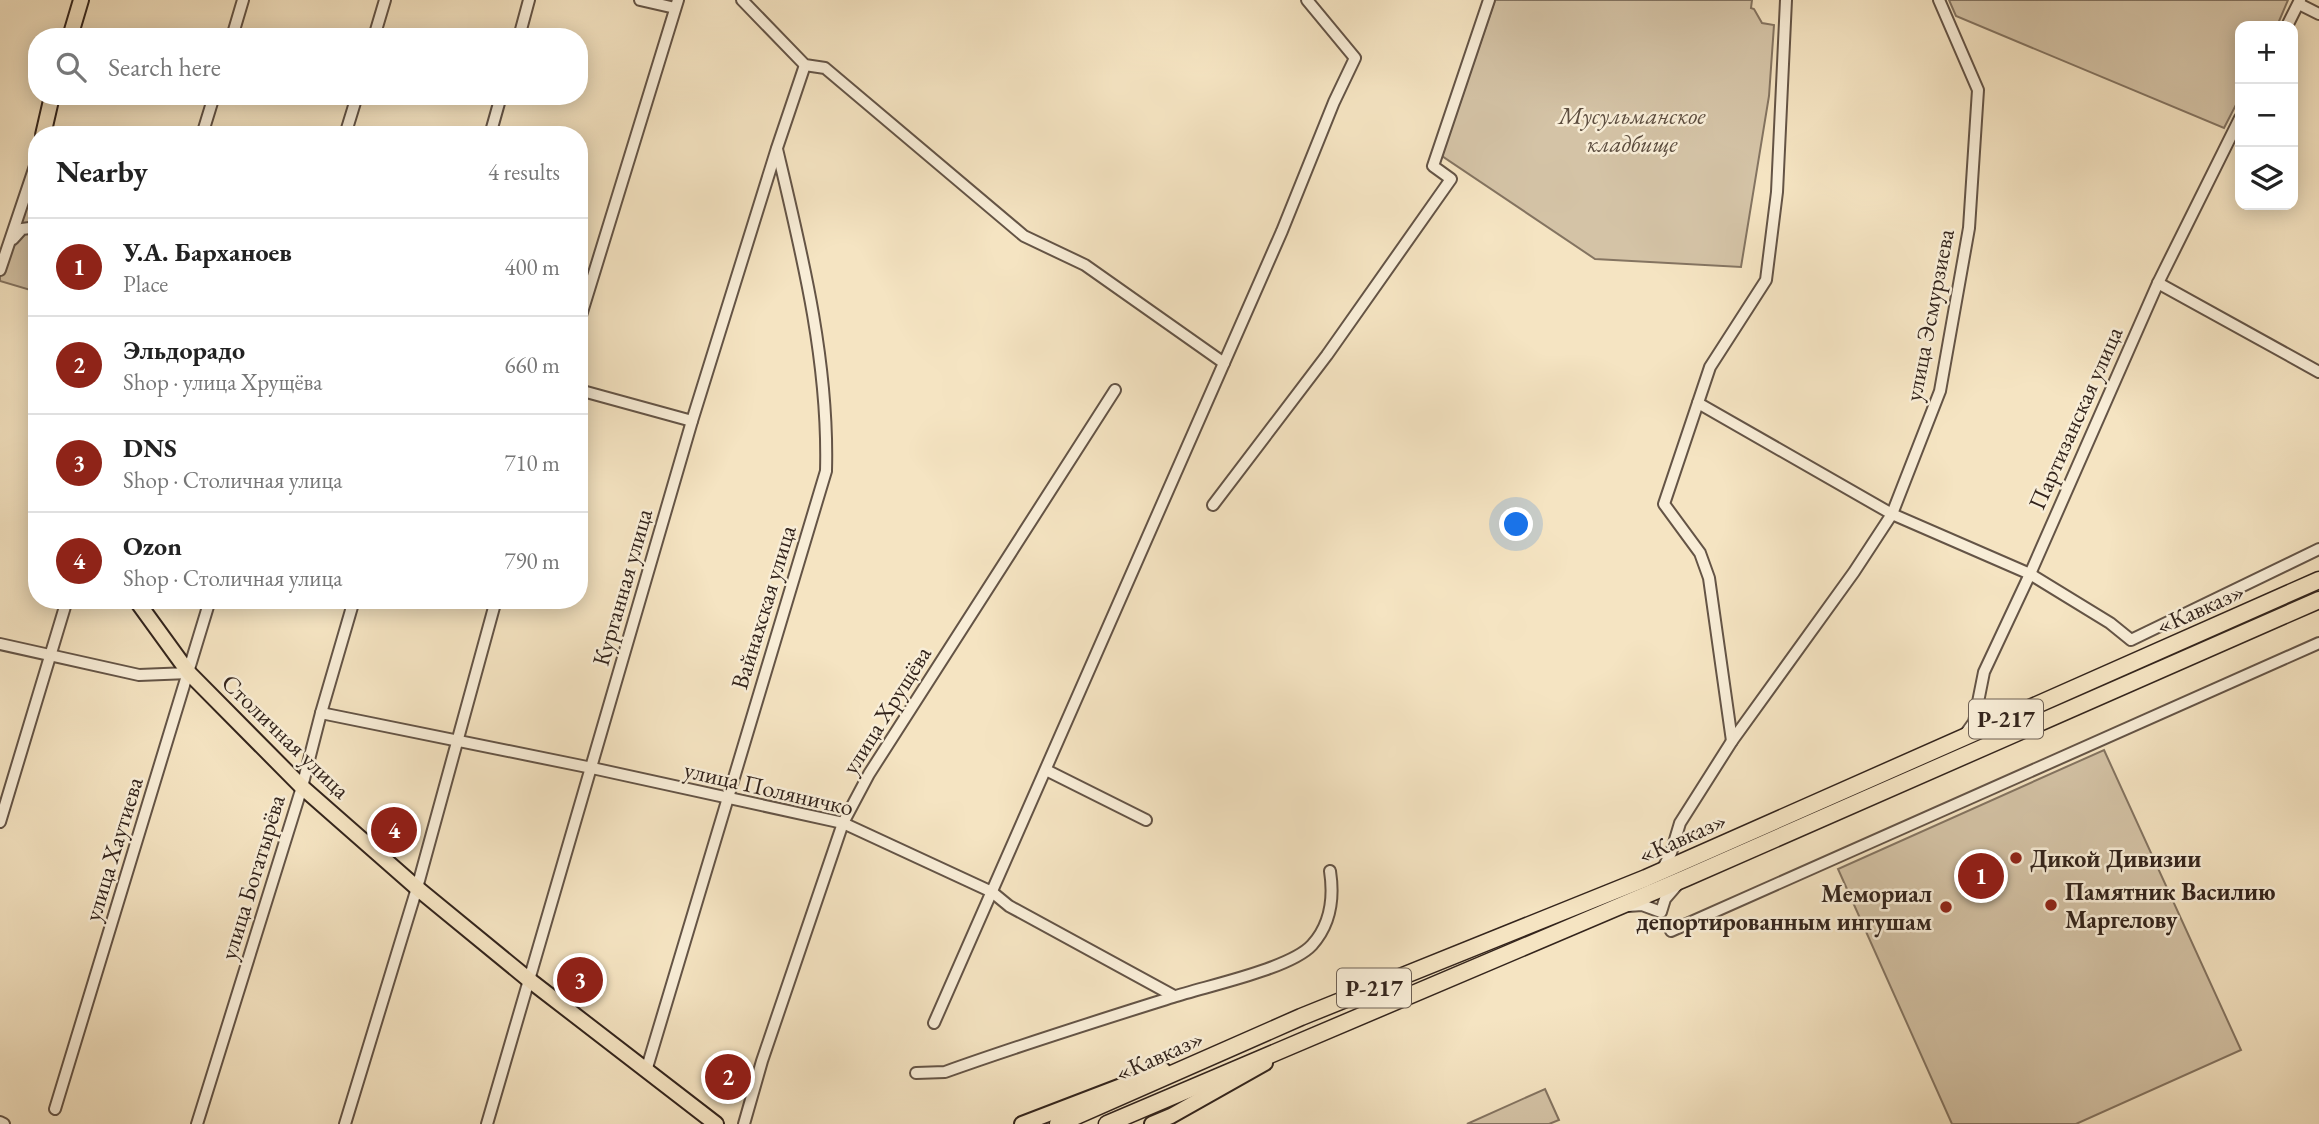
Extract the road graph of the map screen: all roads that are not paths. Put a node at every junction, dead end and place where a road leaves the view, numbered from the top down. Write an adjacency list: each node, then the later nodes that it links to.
1 (81, 0): 15 (main road)
2 (243, 0): 16 (street)
3 (385, 0): 17 (street)
4 (529, 0): 18 (street)
5 (640, 0): 12 (street)
6 (743, 0): 19 (street)
7 (1307, 0): 36 (street)
8 (1489, 0): 42 (street)
9 (1786, 0): 40 (street)
10 (1939, 0): 43 (street, улица Эсмурзиева)
11 (2299, 2): 13 (street); 14 (street)
12 (677, 4): 35 (street)
13 (2319, 14)
14 (2290, 21)
15 (73, 28)
16 (235, 28)
17 (377, 28)
18 (521, 28)
19 (805, 65): 29 (street, Курганная улица); 36 (street)
20 (50, 105): 24 (main road)
21 (211, 105): 25 (street)
22 (354, 105): 26 (street)
23 (498, 105): 27 (street)
24 (45, 126)
25 (205, 126)
26 (348, 126)
27 (493, 126)
28 (2235, 128): 34 (street, Партизанская улица)
29 (777, 148): 41 (street, Курганная улица); 66 (street, Вайнахская улица)
30 (28, 187): 32 (street)
31 (28, 228): 32 (street)
32 (8, 247): 33 (street)
33 (0, 270)
34 (2158, 283): 37 (street); 45 (street, Партизанская улица)
35 (588, 293)
36 (1224, 363): 64 (street)
37 (2319, 372)
38 (1115, 390): 69 (street, улица Хрущёва)
39 (588, 392): 41 (street)
40 (1698, 403): 43 (street); 61 (street)
41 (692, 421): 63 (street, Курганная улица)
42 (1213, 505)
43 (1892, 514): 45 (street); 61 (street, улица Эсмурзиева)
44 (2319, 549): 45 (street)
45 (2030, 574): 57 (street, Партизанская улица)
46 (2319, 580): 59 (highway, «Кавказ» / Р-217)
47 (2319, 600): 81 (highway, «Кавказ» / Р-217)
48 (64, 609): 55 (street)
49 (142, 609): 56 (main road, Столичная улица)
50 (207, 609): 56 (street, улица Хаутиева)
51 (351, 609): 58 (street, улица Богатырёва)
52 (494, 609): 62 (street)
53 (2319, 643): 76 (street)
54 (0, 644): 55 (street)
55 (50, 655): 56 (street); 68 (street)
56 (188, 673): 65 (main road, Столичная улица); 84 (street, улица Хаутиева)
57 (1979, 695): 59 (street); 60 (street, Партизанская улица)
58 (321, 713): 62 (street, улица Поляничко); 65 (street, улица Богатырёва)
59 (2010, 717): 60 (highway, «Кавказ» / Р-217)
60 (1962, 739): 71 (highway, «Кавказ» / Р-217)
61 (1732, 741): 70 (street, улица Эсмурзиева)
62 (457, 742): 63 (street, улица Поляничко); 74 (street)
63 (592, 768): 66 (street, улица Поляничко); 77 (street, Курганная улица)
64 (1046, 769): 67 (street); 75 (street)
65 (302, 787): 74 (main road, Столичная улица); 85 (street, улица Богатырёва)
66 (726, 799): 69 (street, улица Поляничко); 82 (street, Вайнахская улица)
67 (1146, 820)
68 (0, 822)
69 (843, 823): 75 (street, улица Поляничко); 89 (street, улица Хрущёва)
70 (1674, 841): 71 (street); 73 (street, улица Эсмурзиева)
71 (1693, 857): 73 (highway, «Кавказ» / Р-217)
72 (1330, 871): 78 (street)
73 (1661, 871): 79 (highway, «Кавказ» / Р-217)
74 (417, 888): 77 (main road, Столичная улица); 86 (street)
75 (992, 892): 78 (street, улица Поляничко); 80 (street)
76 (1671, 931)
77 (528, 979): 82 (main road, Столичная улица); 87 (street, Курганная улица)
78 (1174, 996): 83 (street)
79 (1301, 1017): 90 (main road, Р-217); 91 (highway, «Кавказ» / Р-217)
80 (934, 1023)
81 (1322, 1031): 92 (highway, «Кавказ» / Р-217); 93 (main road, Р-217)
82 (646, 1071): 88 (main road, Столичная улица)
83 (916, 1073)
84 (55, 1109)
85 (197, 1124)
86 (345, 1124)
87 (487, 1124)
88 (716, 1124)
89 (744, 1124)
90 (1022, 1124)
91 (1058, 1124)
92 (1107, 1124)
93 (1152, 1124)

